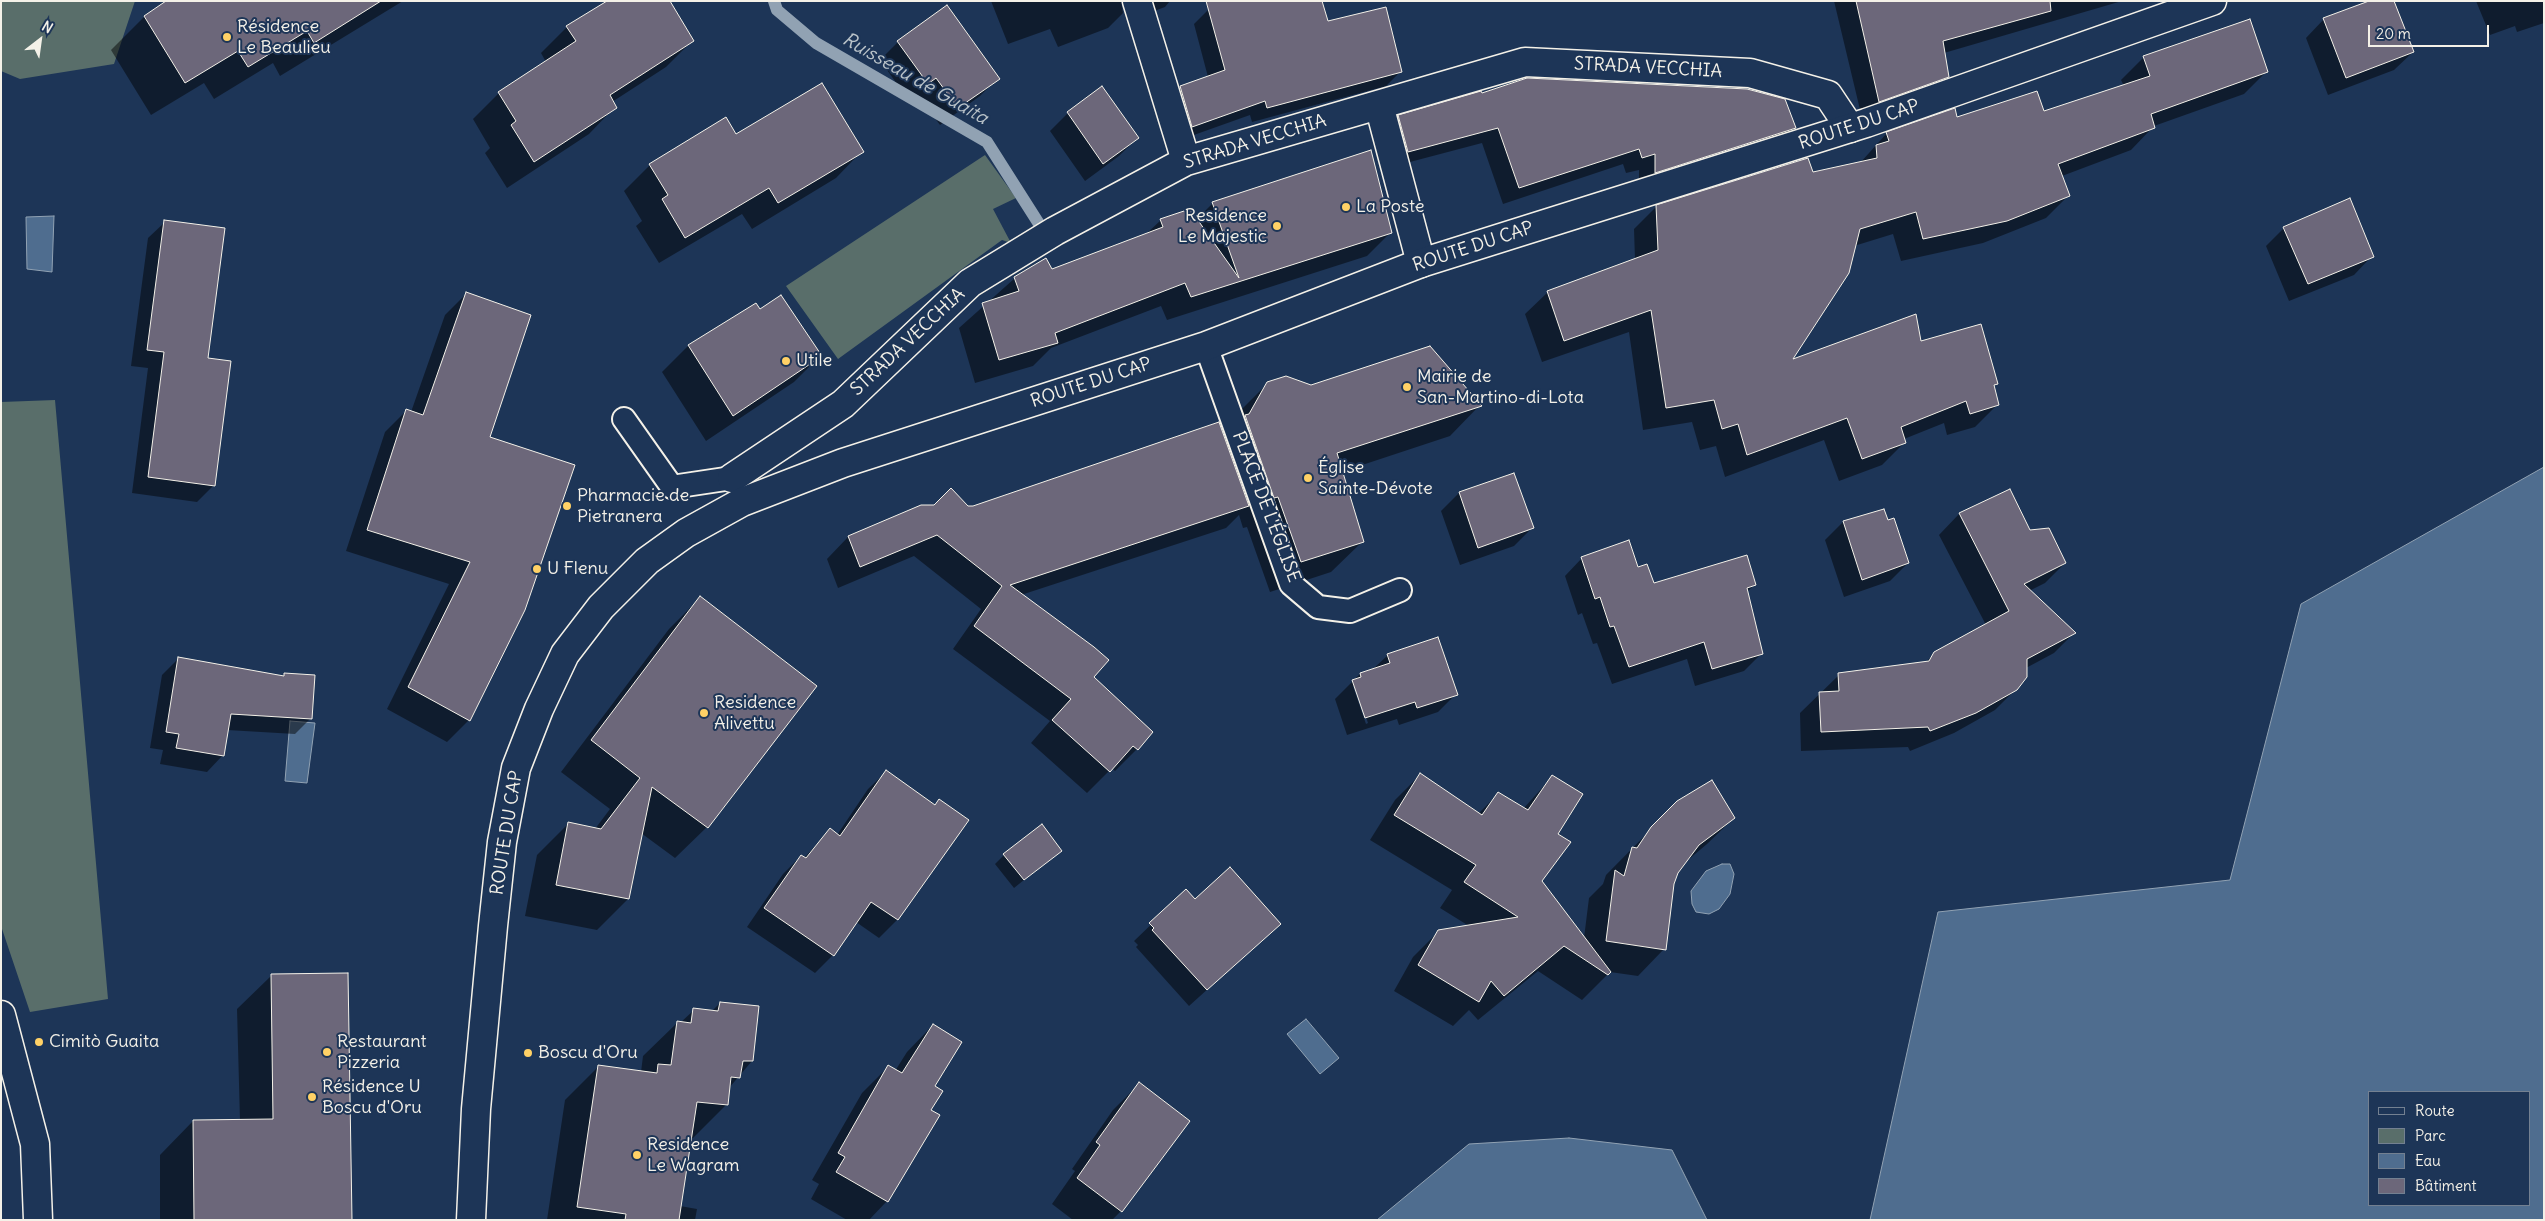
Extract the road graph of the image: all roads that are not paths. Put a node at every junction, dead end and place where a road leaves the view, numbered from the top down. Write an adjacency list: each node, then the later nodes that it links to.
1 (1137, 1): 5 (main road)
2 (2212, 1): 4 (main road, ROUTE DU CAP)
3 (1378, 105): 4 (main road, STRADA VECCHIA); 5 (main road, STRADA VECCHIA); 6 (main road)
4 (1850, 128): 6 (main road, ROUTE DU CAP)
5 (1186, 161): 9 (main road, STRADA VECCHIA)
6 (1421, 263): 7 (main road, ROUTE DU CAP)
7 (1206, 346): 10 (lane, PLACE DE L'ÉGLISE); 13 (main road, ROUTE DU CAP)
8 (624, 419): 9 (lane)
9 (732, 478)
10 (1400, 590)
11 (1, 1015): 12 (main road)
12 (38, 1220)
13 (471, 1220)

